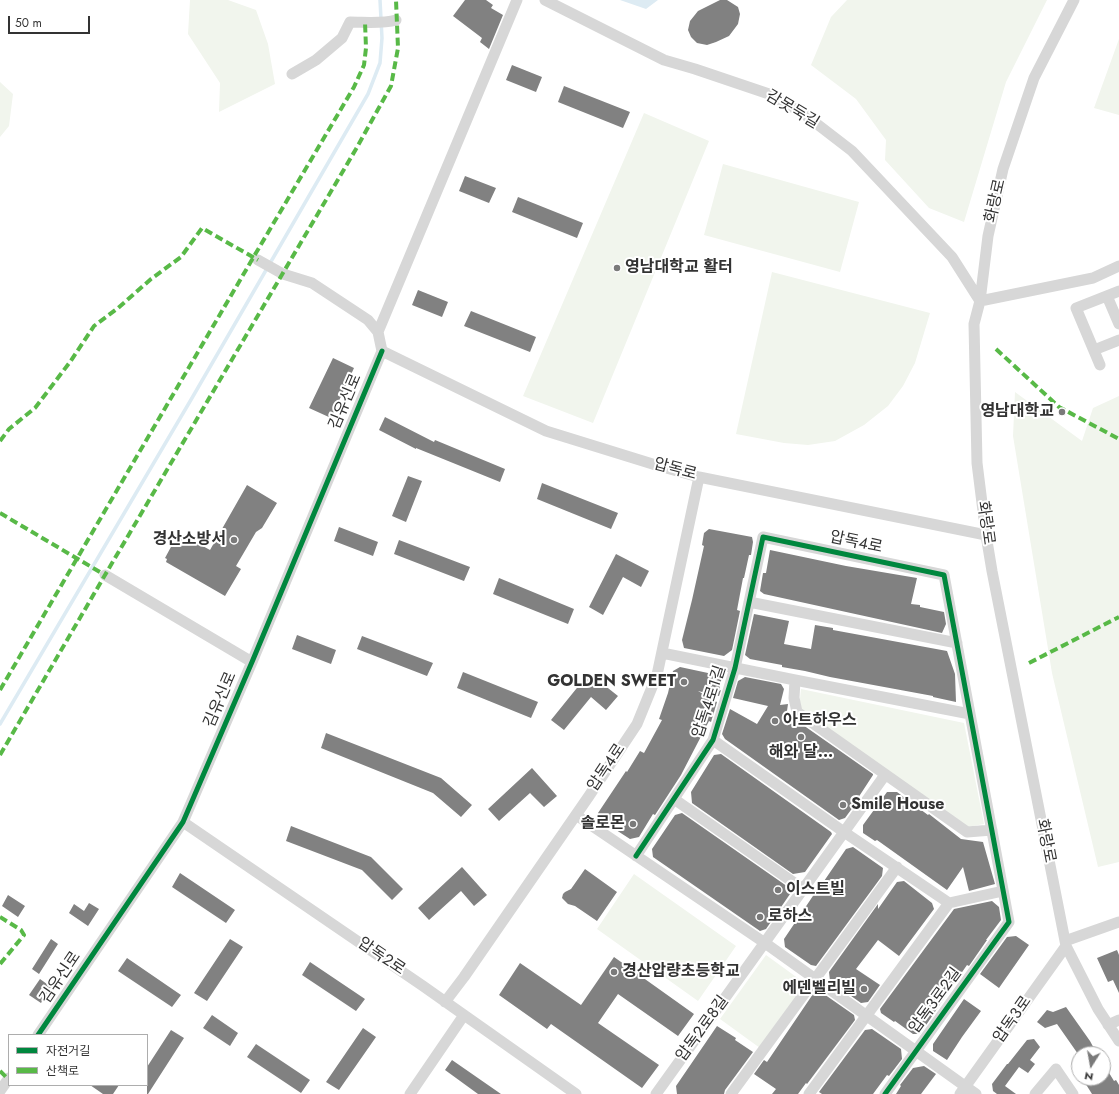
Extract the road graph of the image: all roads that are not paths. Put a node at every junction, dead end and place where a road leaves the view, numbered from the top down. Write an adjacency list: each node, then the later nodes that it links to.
1 (517, 0): 12 (street)
2 (545, 0): 10 (street, 감못둑길)
3 (1074, 0): 10 (street, 화랑로)
4 (394, 21): 5 (street)
5 (292, 74)
6 (258, 260): 12 (street)
7 (1119, 266): 10 (street)
8 (1119, 291): 9 (street)
9 (1107, 296): 11 (street); 14 (street)
10 (980, 301): 18 (street, 화랑로)
11 (1119, 324)
12 (378, 332): 15 (street)
13 (1119, 340): 14 (street)
14 (1094, 350): 16 (street)
15 (382, 351): 17 (street, 압독로); 24 (street, 김유신로)
16 (1100, 365)
17 (699, 477): 18 (street, 압독로); 23 (street, 압독4로)
18 (986, 535): 44 (street, 화랑로)
19 (763, 537): 21 (street, 압독4로1길); 22 (street, 압독4로)
20 (105, 574): 24 (street)
21 (749, 602): 22 (street); 25 (street, 압독4로1길)
22 (956, 644): 27 (street)
23 (662, 653): 25 (street, 압독4로1길); 31 (street, 압독4로)
24 (252, 662): 32 (street, 김유신로)
25 (735, 668): 26 (street, 압독4로1길); 28 (street, 압독4로1길)
26 (795, 680): 27 (street, 압독4로1길); 29 (street)
27 (970, 714): 33 (street)
28 (713, 740): 30 (street, 압독4로1길); 34 (street)
29 (885, 775): 33 (street); 34 (street, 압독2로8길)
30 (674, 799): 35 (street, 압독4로1길); 37 (street)
31 (576, 815): 35 (street, 압독3로2길); 46 (street, 압독4로)
32 (183, 822): 46 (street, 압독2로); 51 (street, 김유신로)
33 (992, 830): 38 (street)
34 (844, 832): 36 (street); 37 (street, 압독2로8길)
35 (636, 856): 43 (street, 압독3로2길)
36 (897, 867): 39 (street); 45 (street)
37 (803, 889): 43 (street, 압독2로8길)
38 (1003, 891): 39 (street); 53 (street, 압독3로2길)
39 (949, 902): 48 (street)
40 (1119, 915): 42 (street)
41 (1119, 922): 42 (street)
42 (1108, 926): 44 (street)
43 (765, 943): 45 (street, 압독3로2길); 57 (street, 압독2로8길)
44 (1065, 944): 50 (street, 화랑로); 55 (street, 압독3로)
45 (815, 979): 48 (street, 압독3로2길); 60 (street)
46 (445, 1002): 47 (street, 압독2로)
47 (464, 1015): 58 (street); 59 (street, 압독2로)
48 (866, 1015): 53 (street, 압독3로2길); 61 (street)
49 (1119, 1020): 50 (street)
50 (1108, 1024): 52 (street, 화랑로)
51 (39, 1034)
52 (1119, 1041)
53 (916, 1051): 55 (street, 압독3로2길); 62 (street, 압독3로2길)
54 (8, 1079): 56 (street)
55 (963, 1090): 63 (street, 압독3로2길)
56 (0, 1091)
57 (659, 1093)
58 (410, 1094)
59 (576, 1094)
60 (732, 1094)
61 (809, 1094)
62 (884, 1094)
63 (976, 1094)
64 (1035, 1094): 65 (street)
65 (1073, 1094)

